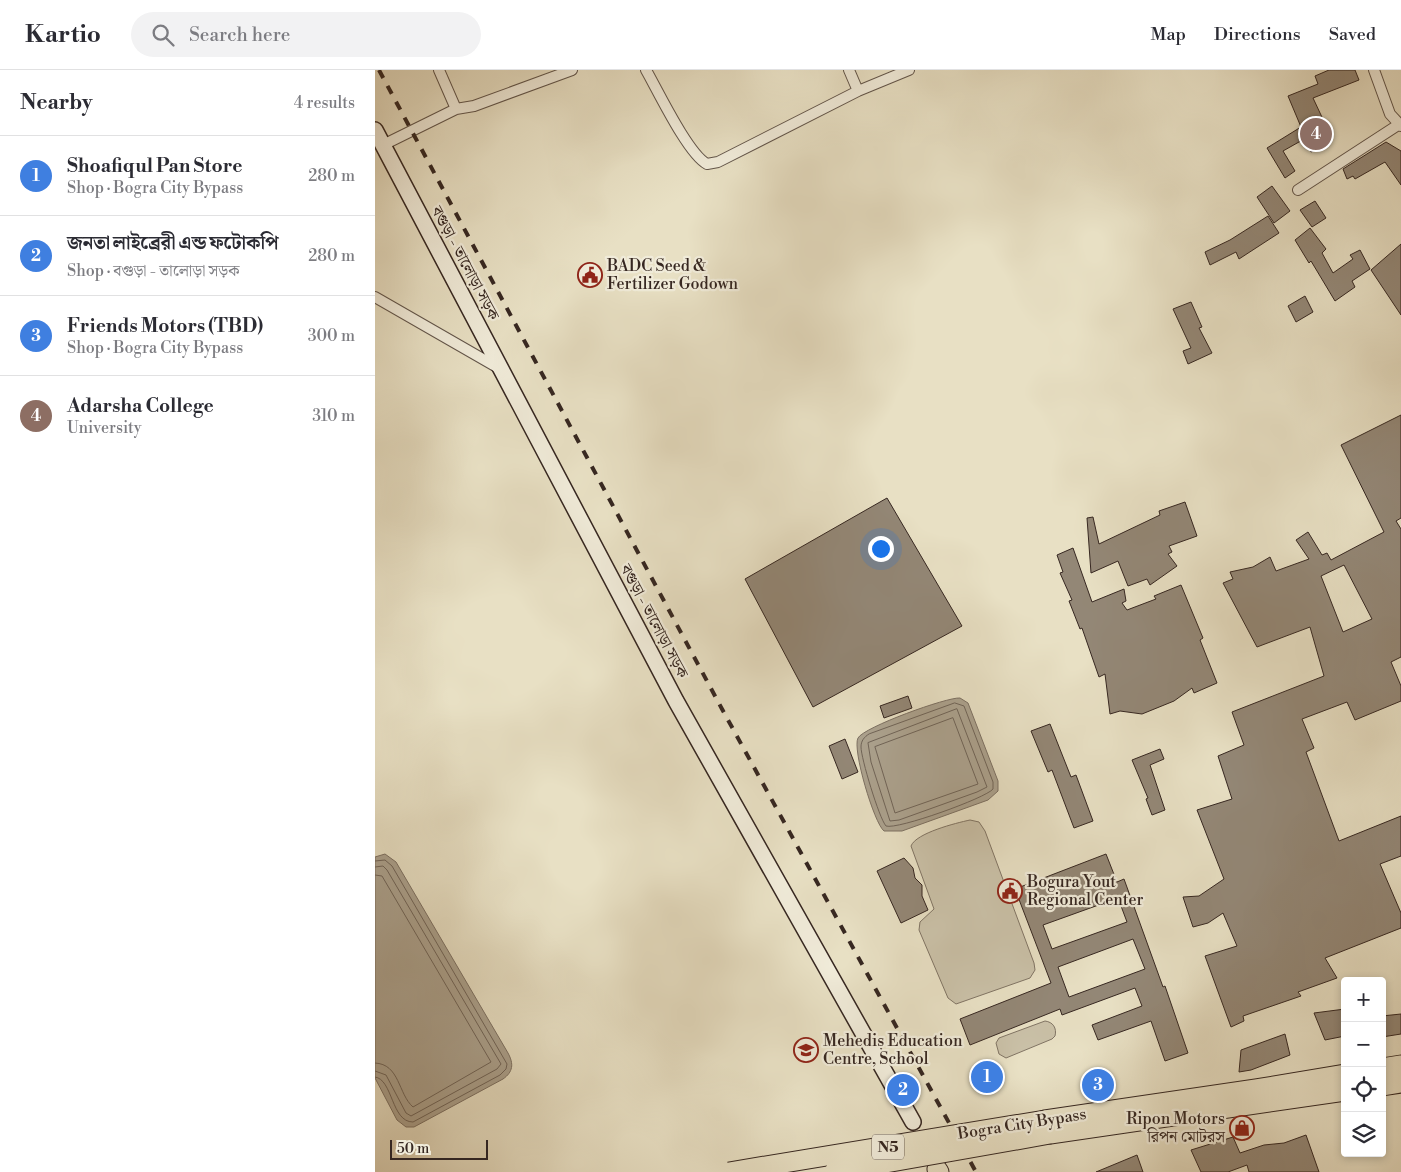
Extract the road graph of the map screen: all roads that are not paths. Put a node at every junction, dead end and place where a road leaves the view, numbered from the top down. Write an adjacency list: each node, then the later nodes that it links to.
1 (439, 70): 8 (street)
2 (572, 70): 8 (street)
3 (646, 70): 7 (street)
4 (849, 70): 7 (street)
5 (909, 70): 7 (street)
6 (1374, 70): 9 (street)
7 (858, 91)
8 (456, 109): 11 (street)
9 (1400, 126): 12 (street)
10 (375, 130): 11 (street, বগুড়া - তালোড়া সড়ক)
11 (383, 145): 14 (street, বগুড়া - তালোড়া সড়ক)
12 (1298, 190)
13 (375, 297): 14 (street)
14 (502, 370): 21 (street, বগুড়া - তালোড়া সড়ক)
15 (1401, 1065): 16 (highway)
16 (1386, 1067)
17 (1341, 1075): 22 (highway, Bogra City Bypass / N5, bridge)
18 (1401, 1083): 19 (highway)
19 (1386, 1085)
20 (1341, 1092): 23 (highway, Bogra City Bypass / N5, bridge)
21 (913, 1122)
22 (729, 1172)
23 (834, 1172)

